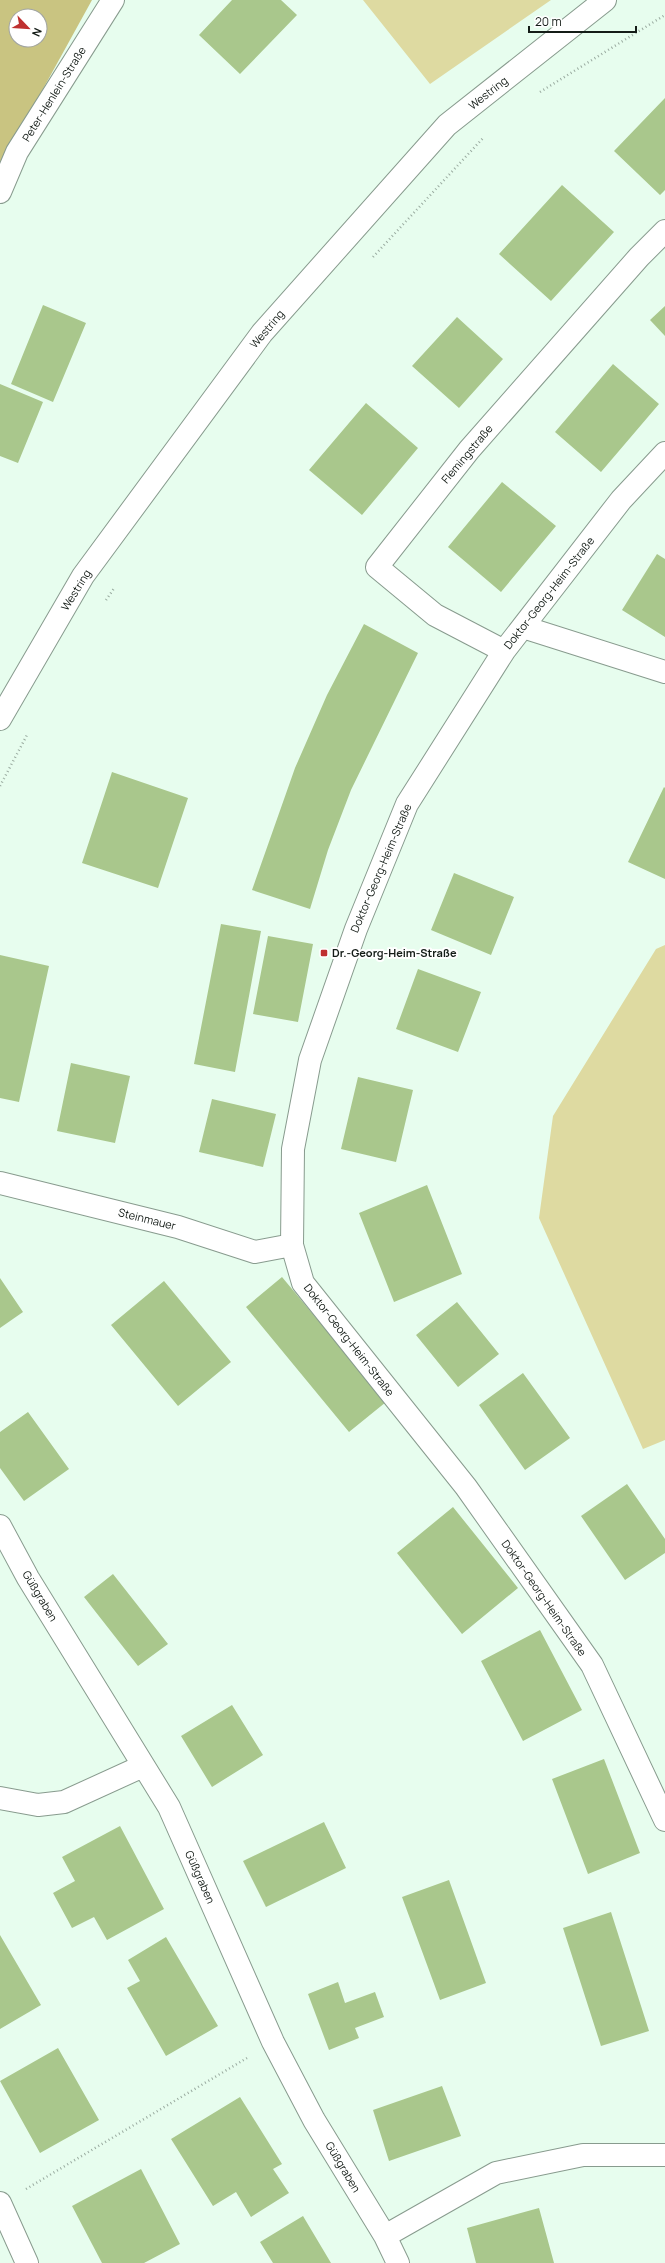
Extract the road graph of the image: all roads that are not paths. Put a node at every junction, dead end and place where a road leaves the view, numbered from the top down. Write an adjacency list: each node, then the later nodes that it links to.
1 (113, 0): 3 (street, Peter-Henlein-Straße)
2 (605, 0): 9 (street, Westring)
3 (0, 192)
4 (665, 231): 7 (street, Flemingstraße)
5 (665, 453): 6 (street, Doktor-Georg-Heim-Straße)
6 (523, 627): 7 (street, Doktor-Georg-Heim-Straße); 8 (street)
7 (504, 651): 11 (street, Doktor-Georg-Heim-Straße)
8 (665, 672)
9 (0, 719)
10 (0, 1183): 11 (street, Steinmauer)
11 (292, 1245): 15 (street, Doktor-Georg-Heim-Straße)
12 (0, 1526): 13 (street, Güßgraben)
13 (143, 1766): 14 (street); 18 (street, Güßgraben)
14 (0, 1798)
15 (665, 1820)
16 (665, 2154): 18 (street)
17 (0, 2204): 19 (street)
18 (385, 2236): 20 (street, Güßgraben)
19 (27, 2263)
20 (398, 2263)

